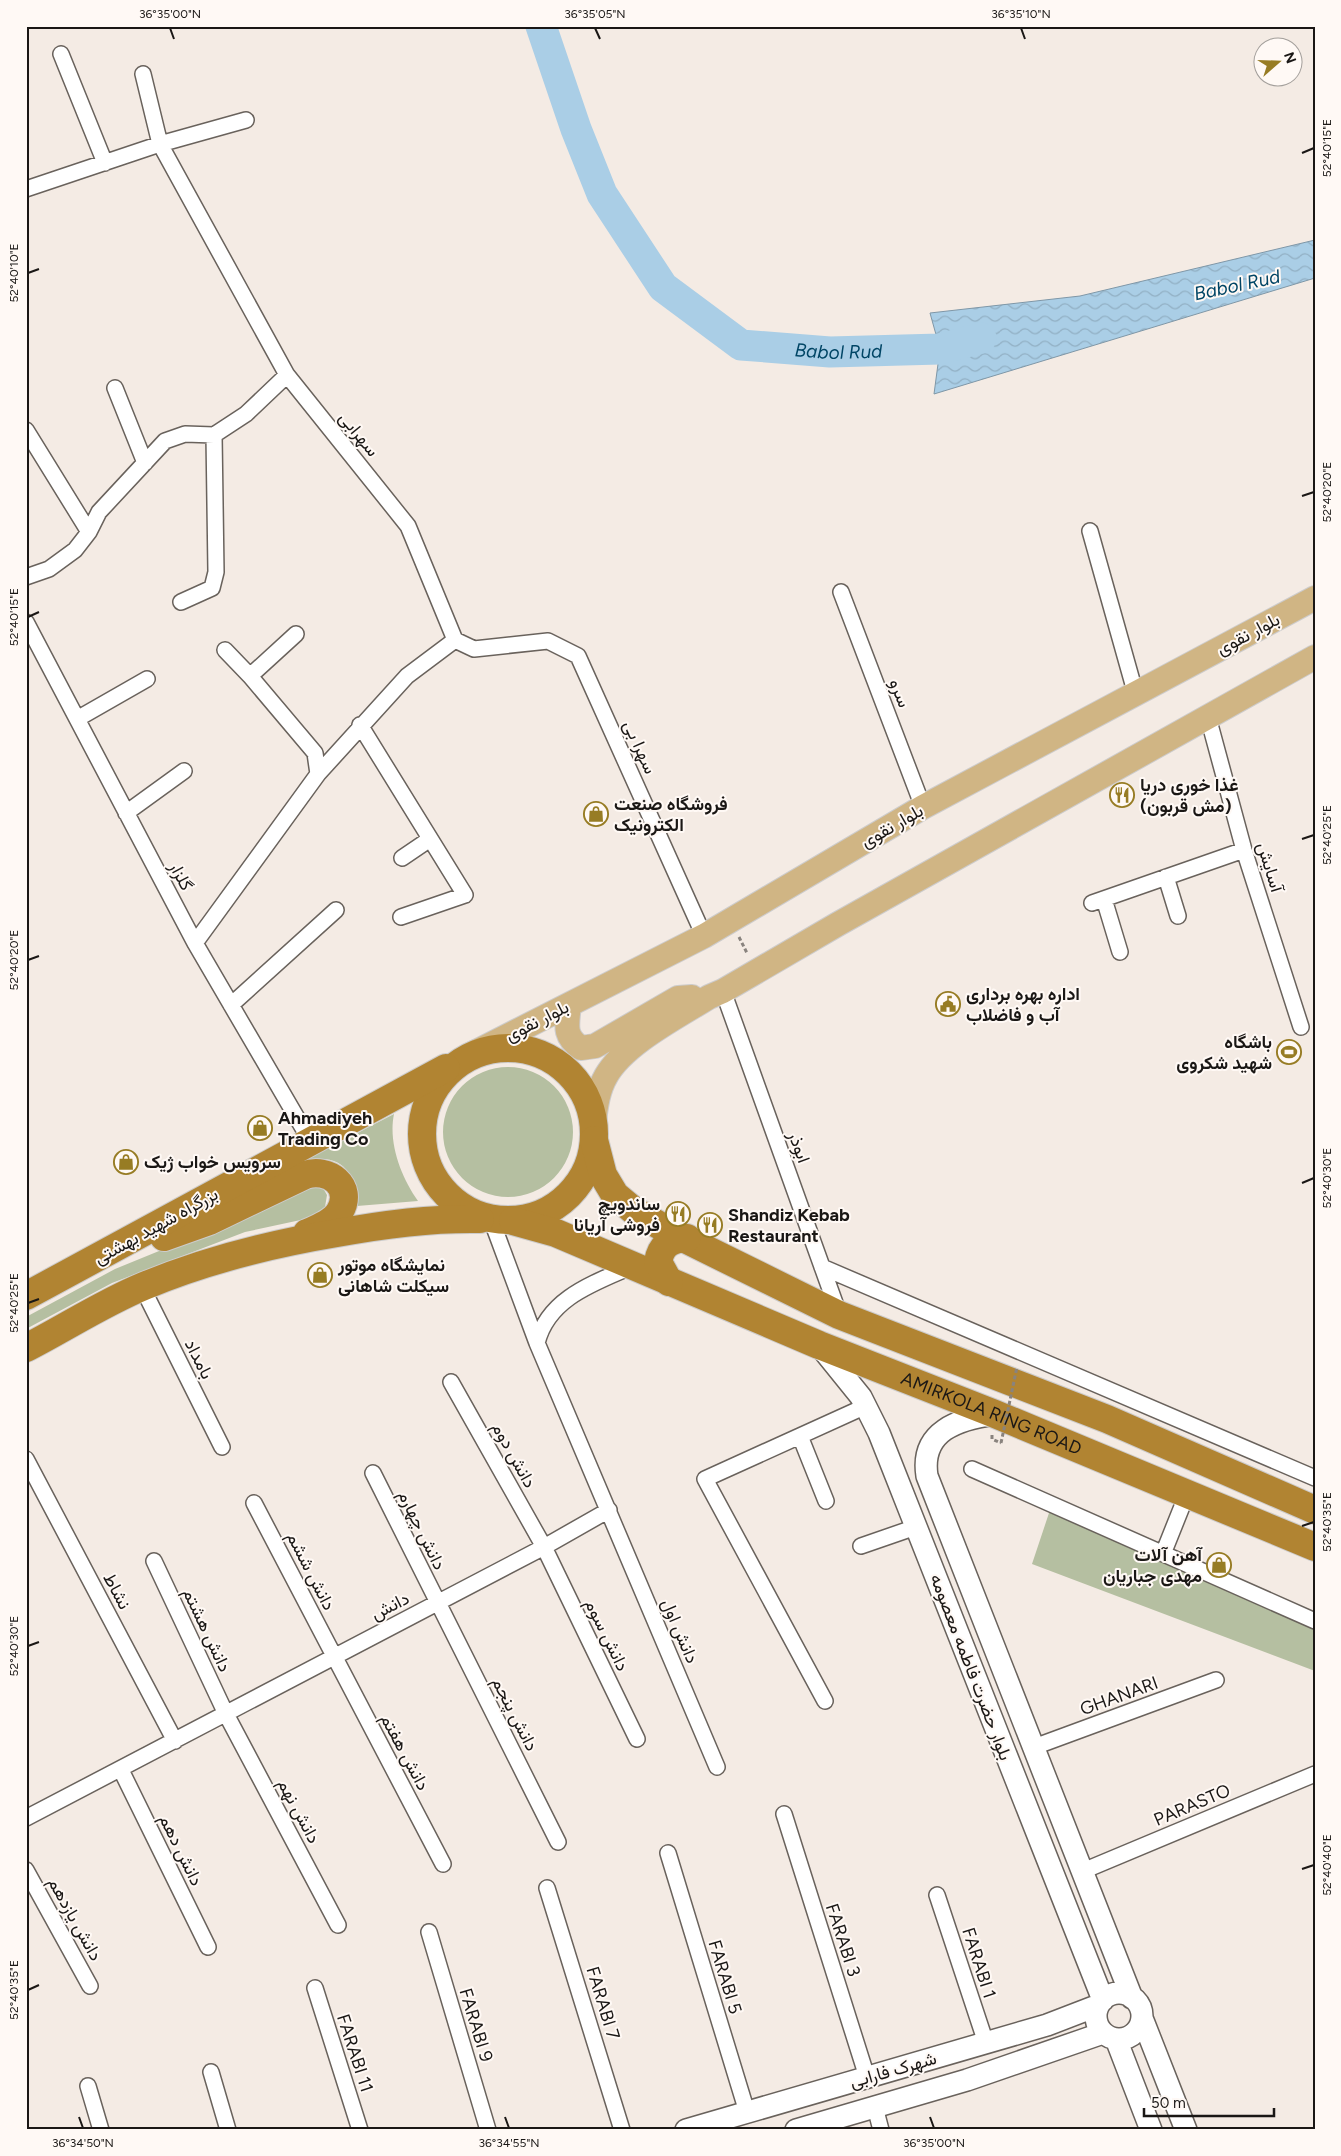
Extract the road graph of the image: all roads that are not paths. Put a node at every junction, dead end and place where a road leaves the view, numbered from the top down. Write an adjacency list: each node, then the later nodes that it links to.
1 (61, 54): 5 (street)
2 (143, 74): 4 (street, سهرابی)
3 (246, 120): 4 (street)
4 (160, 144): 5 (street); 7 (street, سهرابی)
5 (105, 163): 6 (street)
6 (26, 189)
7 (288, 375): 10 (street); 20 (street, سهرابی)
8 (115, 388): 11 (street)
9 (26, 430): 12 (street)
10 (214, 435): 11 (street); 17 (street)
11 (145, 462): 12 (street)
12 (89, 532): 14 (street)
13 (1090, 532): 25 (street)
14 (26, 577)
15 (841, 592): 31 (street, سرو)
16 (1315, 598): 25 (main road, بلوار نقوی)
17 (181, 602)
18 (26, 623): 27 (street, گلزار)
19 (296, 634): 23 (street)
20 (455, 640): 28 (street); 40 (street, سهرا بی)
21 (225, 650): 23 (street)
22 (1315, 657): 26 (main road)
23 (250, 676): 30 (street)
24 (147, 679): 27 (street)
25 (1136, 695): 31 (main road, بلوار نقوی)
26 (1208, 717): 34 (street, آسایش); 43 (main road)
27 (77, 719): 32 (street, گلزار)
28 (360, 725): 30 (street); 33 (street)
29 (184, 771): 32 (street)
30 (318, 774): 41 (street)
31 (923, 807): 40 (main road, بلوار نقوی)
32 (126, 812): 41 (street, گلزار)
33 (430, 839): 35 (street); 39 (street)
34 (1244, 850): 36 (street); 46 (street, آسایش)
35 (402, 858)
36 (1166, 877): 38 (street); 42 (street)
37 (336, 910): 44 (street)
38 (1178, 916)
39 (401, 917)
40 (704, 936): 45 (main road, بلوار نقوی)
41 (195, 943): 44 (street, گلزار)
42 (1120, 952)
43 (716, 994): 45 (main road); 48 (main road); 55 (street, ابوذر)
44 (231, 1005): 49 (street, گلزار)
45 (569, 1005): 47 (main road, بلوار نقوی)
46 (1301, 1027)
47 (470, 1055): 48 (highway); 49 (highway, بزرگراه شهید بهشتی); 50 (highway)
48 (594, 1130): 50 (highway); 51 (highway, AMIRKOLA RING ROAD)
49 (311, 1142): 53 (highway, بزرگراه شهید بهشتی)
50 (502, 1220): 52 (highway); 54 (highway, AMIRKOLA RING ROAD); 60 (street)
51 (687, 1238): 56 (highway); 59 (highway, AMIRKOLA RING ROAD)
52 (283, 1242): 53 (highway); 57 (highway)
53 (83, 1266): 58 (highway, بزرگراه شهید بهشتی)
54 (633, 1266): 56 (highway, AMIRKOLA RING ROAD); 60 (street)
55 (822, 1267): 59 (street, ابوذر); 63 (street)
56 (669, 1282): 61 (highway, AMIRKOLA RING ROAD)
57 (142, 1287): 62 (highway); 70 (street, بامداد)
58 (26, 1296)
59 (839, 1315): 64 (highway, AMIRKOLA RING ROAD)
60 (537, 1343): 78 (street)
61 (819, 1345): 66 (main road, بلوار حضرت فاطمه معصومه); 68 (highway, AMIRKOLA RING ROAD)
62 (26, 1348)
63 (1012, 1349): 64 (street); 67 (street)
64 (1010, 1372): 67 (highway, AMIRKOLA RING ROAD)
65 (450, 1382): 82 (street, دانش دوم)
66 (866, 1406): 69 (street); 80 (main road, بلوار حضرت فاطمه معصومه)
67 (1112, 1406): 74 (street); 79 (highway, AMIRKOLA RING ROAD)
68 (993, 1427): 75 (highway, AMIRKOLA RING ROAD); 94 (main road, بلوار حضرت فاطمه معصومه)
69 (800, 1436): 76 (street); 90 (street)
70 (222, 1447)
71 (26, 1459): 93 (street, نشاط)
72 (972, 1469): 84 (street)
73 (373, 1473): 86 (street, دانش چهارم)
74 (1315, 1478)
75 (1187, 1494): 83 (highway, AMIRKOLA RING ROAD); 84 (street)
76 (826, 1501)
77 (254, 1503): 88 (street, دانش ششم)
78 (609, 1510): 82 (street, دانش); 96 (street, دانش اول)
79 (1315, 1510)
80 (916, 1527): 81 (street); 95 (main road, بلوار حضرت فاطمه معصومه)
81 (860, 1546)
82 (544, 1547): 86 (street, دانش); 92 (street, دانش سوم)
83 (1315, 1547)
84 (1164, 1554): 87 (street)
85 (154, 1560): 91 (street, دانش هشتم)
86 (437, 1603): 88 (street, دانش); 101 (street, دانش پنجم)
87 (1315, 1621)
88 (334, 1657): 91 (street, دانش); 103 (street, دانش هفتم)
89 (1216, 1680): 94 (street, GHANARI)
90 (825, 1701)
91 (226, 1714): 93 (street, دانش); 108 (street, دانش نهم)
92 (637, 1739)
93 (175, 1741): 97 (street, دانش)
94 (1034, 1747): 95 (main road); 105 (main road, بلوار حضرت فاطمه معصومه)
95 (1006, 1758): 114 (main road, بلوار حضرت فاطمه معصومه)
96 (717, 1767)
97 (121, 1770): 100 (street, دانش); 110 (street, دانش دهم)
98 (1315, 1774): 105 (street, PARASTO)
99 (784, 1814): 121 (street, FARABI 3)
100 (26, 1818)
101 (558, 1842)
102 (668, 1853): 124 (street, FARABI 5)
103 (443, 1864)
104 (26, 1870): 111 (street, دانش یازدهم)
105 (1083, 1871): 113 (main road, بلوار حضرت فاطمه معصومه)
106 (548, 1888): 129 (street, FARABI 7)
107 (937, 1895): 118 (street, FARABI 1)
108 (338, 1925)
109 (429, 1932): 128 (street, FARABI 9)
110 (208, 1946)
111 (90, 1986)
112 (315, 1988): 127 (street, FARABI 11)
113 (1132, 1998): 114 (main road); 115 (main road)
114 (1101, 2003): 116 (main road, شهرک فارابی); 117 (main road)
115 (1142, 2018): 117 (main road); 134 (main road)
116 (1032, 2029): 118 (main road, شهرک فارابی); 119 (main road)
117 (1110, 2036): 119 (main road, شهرک فارابی); 133 (main road)
118 (986, 2043): 121 (main road, شهرک فارابی)
119 (1041, 2056): 123 (main road, شهرک فارابی)
120 (211, 2072): 126 (street)
121 (867, 2077): 124 (main road, شهرک فارابی)
122 (88, 2086): 125 (street)
123 (875, 2107): 131 (main road, شهرک فارابی); 132 (street)
124 (747, 2112): 130 (main road, شهرک فارابی)
125 (101, 2130)
126 (228, 2130)
127 (360, 2130)
128 (488, 2130)
129 (622, 2130)
130 (686, 2130)
131 (796, 2130)
132 (882, 2130)
133 (1151, 2130)
134 (1186, 2130)

